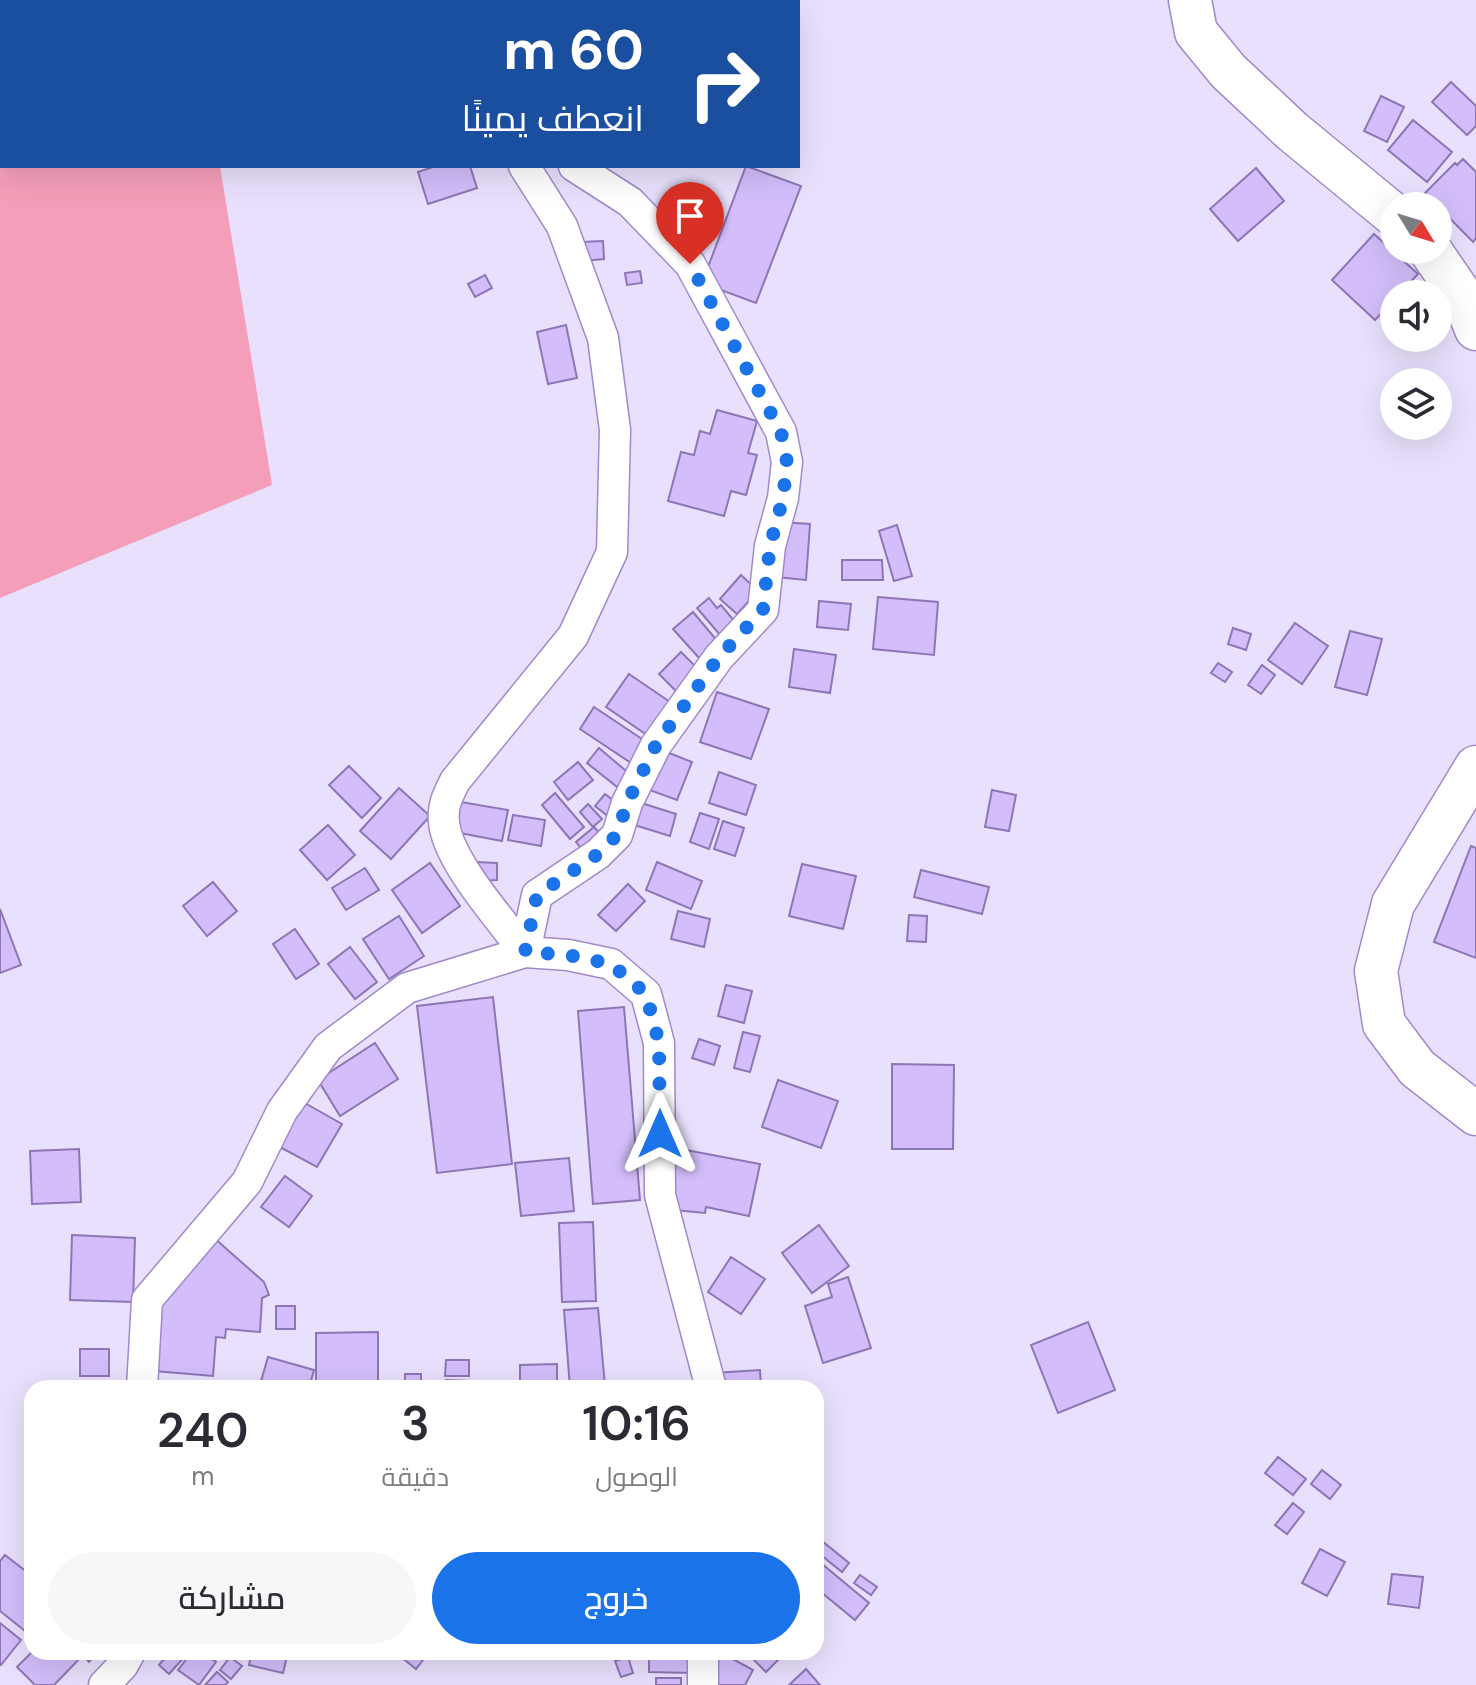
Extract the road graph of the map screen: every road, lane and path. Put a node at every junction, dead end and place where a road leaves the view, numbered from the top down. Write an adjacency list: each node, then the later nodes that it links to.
1 (1190, 0): 4 (main road)
2 (525, 168): 8 (street)
3 (577, 168): 8 (street)
4 (1380, 203)
5 (1440, 264): 6 (main road)
6 (1476, 329)
7 (1476, 767): 9 (main road)
8 (525, 952): 10 (street); 11 (street)
9 (1476, 1114)
10 (142, 1380)
11 (709, 1380)
12 (126, 1660): 14 (street)
13 (703, 1660): 15 (street)
14 (104, 1685)
15 (703, 1685)

